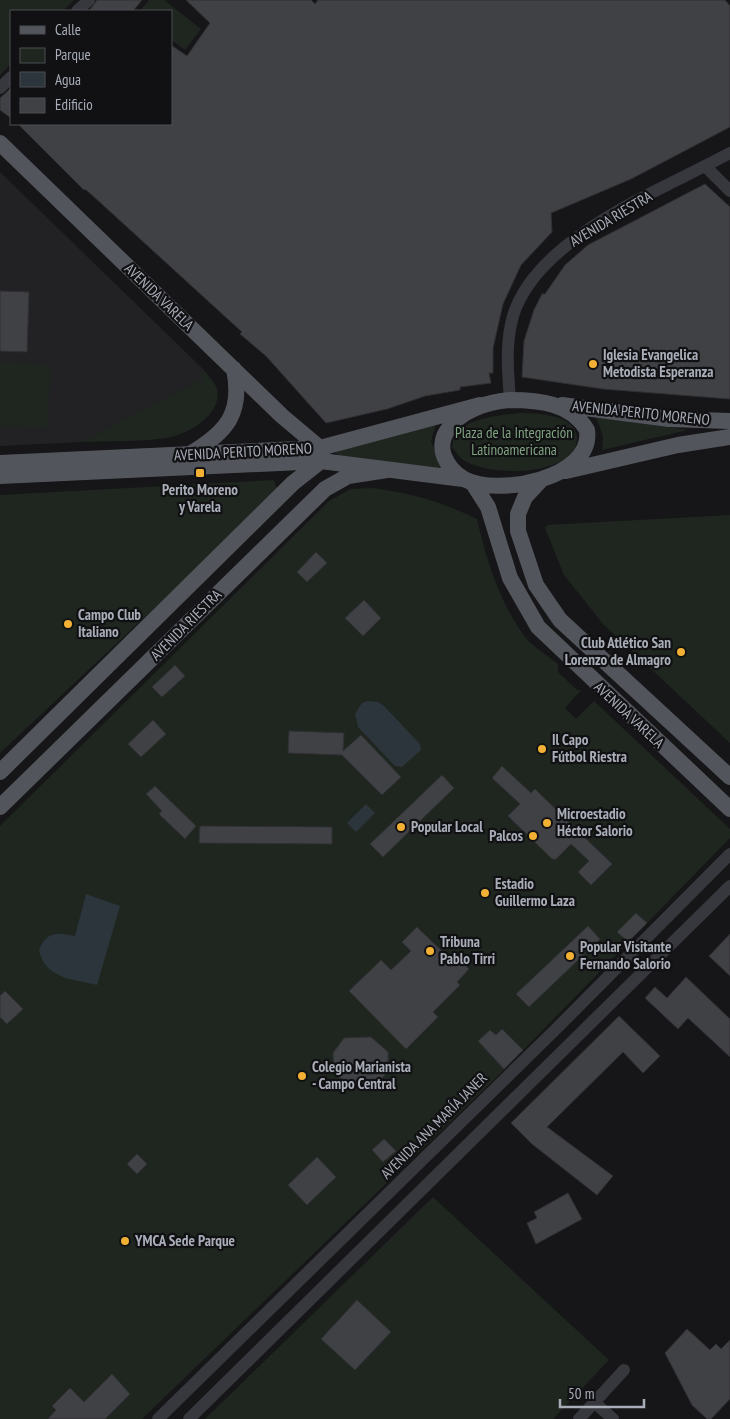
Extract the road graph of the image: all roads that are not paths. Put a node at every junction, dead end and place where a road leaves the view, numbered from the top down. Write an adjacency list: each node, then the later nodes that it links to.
1 (89, 0): 2 (street)
2 (79, 10)
3 (10, 78): 4 (street)
4 (0, 88)
5 (0, 143): 9 (main road, AVENIDA VARELA)
6 (730, 153): 7 (street, AVENIDA RIESTRA)
7 (705, 166): 8 (street); 10 (street, AVENIDA RIESTRA)
8 (730, 191)
9 (234, 369): 15 (main road); 16 (main road, AVENIDA VARELA)
10 (510, 400): 11 (main road); 12 (main road)
11 (552, 404): 13 (main road, AVENIDA PERITO MORENO); 20 (main road)
12 (480, 405): 16 (main road, AVENIDA PERITO MORENO); 23 (main road)
13 (730, 420)
14 (730, 437): 20 (main road, AVENIDA PERITO MORENO)
15 (189, 454): 16 (main road, AVENIDA PERITO MORENO); 17 (main road, AVENIDA PERITO MORENO)
16 (321, 454): 18 (main road, AVENIDA PERITO MORENO); 19 (main road, AVENIDA PERITO MORENO); 24 (main road, AVENIDA RIESTRA)
17 (0, 463)
18 (284, 463): 21 (main road, AVENIDA PERITO MORENO); 24 (main road)
19 (387, 470): 23 (main road, AVENIDA PERITO MORENO); 26 (main road, AVENIDA RIESTRA)
20 (558, 472): 22 (main road)
21 (0, 476)
22 (541, 480): 23 (main road); 28 (main road, AVENIDA VARELA)
23 (468, 481): 30 (main road, AVENIDA VARELA)
24 (293, 484): 25 (main road, AVENIDA RIESTRA)
25 (164, 610): 26 (main road); 27 (main road, AVENIDA RIESTRA)
26 (182, 629): 29 (main road, AVENIDA RIESTRA)
27 (0, 772)
28 (730, 777)
29 (0, 807)
30 (730, 809)
31 (730, 854): 33 (street, AVENIDA ANA MARÍA JANER)
32 (730, 886): 34 (street)
33 (512, 1072): 34 (street); 37 (street, AVENIDA ANA MARÍA JANER)
34 (523, 1091): 38 (street)
35 (624, 1370): 36 (street)
36 (594, 1402): 39 (street); 40 (street)
37 (158, 1419)
38 (189, 1419)
39 (579, 1419)
40 (613, 1419)

